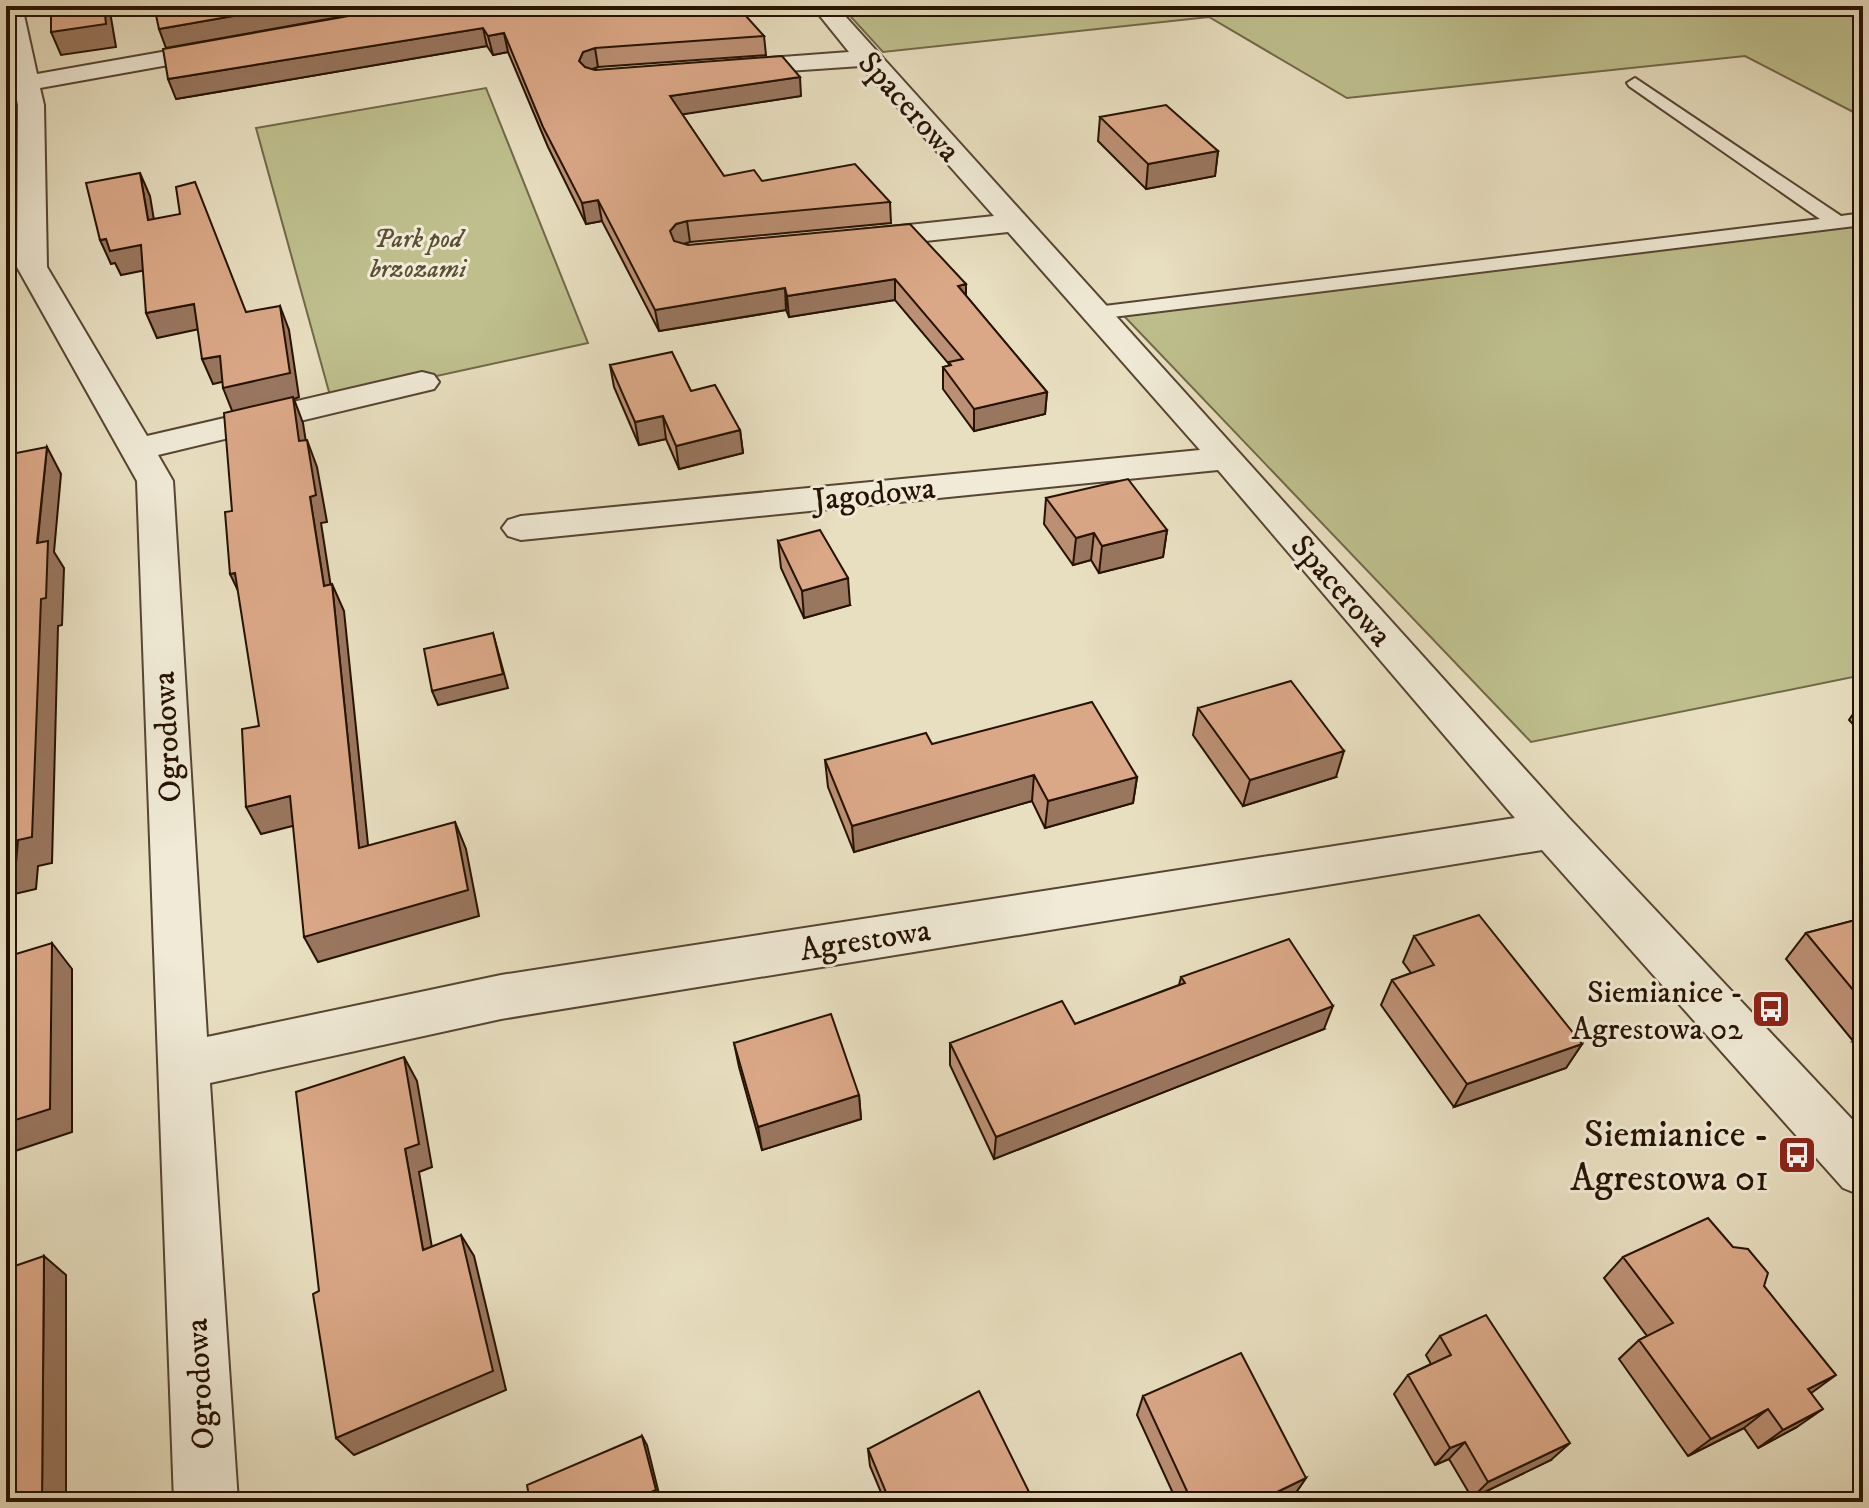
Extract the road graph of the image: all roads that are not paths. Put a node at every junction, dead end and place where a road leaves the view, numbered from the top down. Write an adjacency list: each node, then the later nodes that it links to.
1 (10, 6): 6 (street, Ogrodowa)
2 (825, 6): 4 (street, Spacerowa)
3 (246, 44): 6 (street)
4 (867, 58): 5 (street); 10 (street, Spacerowa)
5 (706, 70)
6 (26, 83): 14 (street, Ogrodowa)
7 (1635, 83): 9 (lane)
8 (1863, 219): 9 (lane)
9 (1837, 222): 12 (lane)
10 (1015, 223): 11 (street); 12 (street, Spacerowa)
11 (829, 242)
12 (1096, 313): 15 (street, Spacerowa)
13 (422, 382): 14 (street)
14 (136, 449): 18 (street, Ogrodowa)
15 (1227, 458): 16 (street, Jagodowa); 17 (street, Spacerowa)
16 (521, 528)
17 (1552, 830): 18 (street, Agrestowa); 19 (street, Spacerowa)
18 (182, 1066): 20 (street, Ogrodowa)
19 (1862, 1168)
20 (206, 1502)

